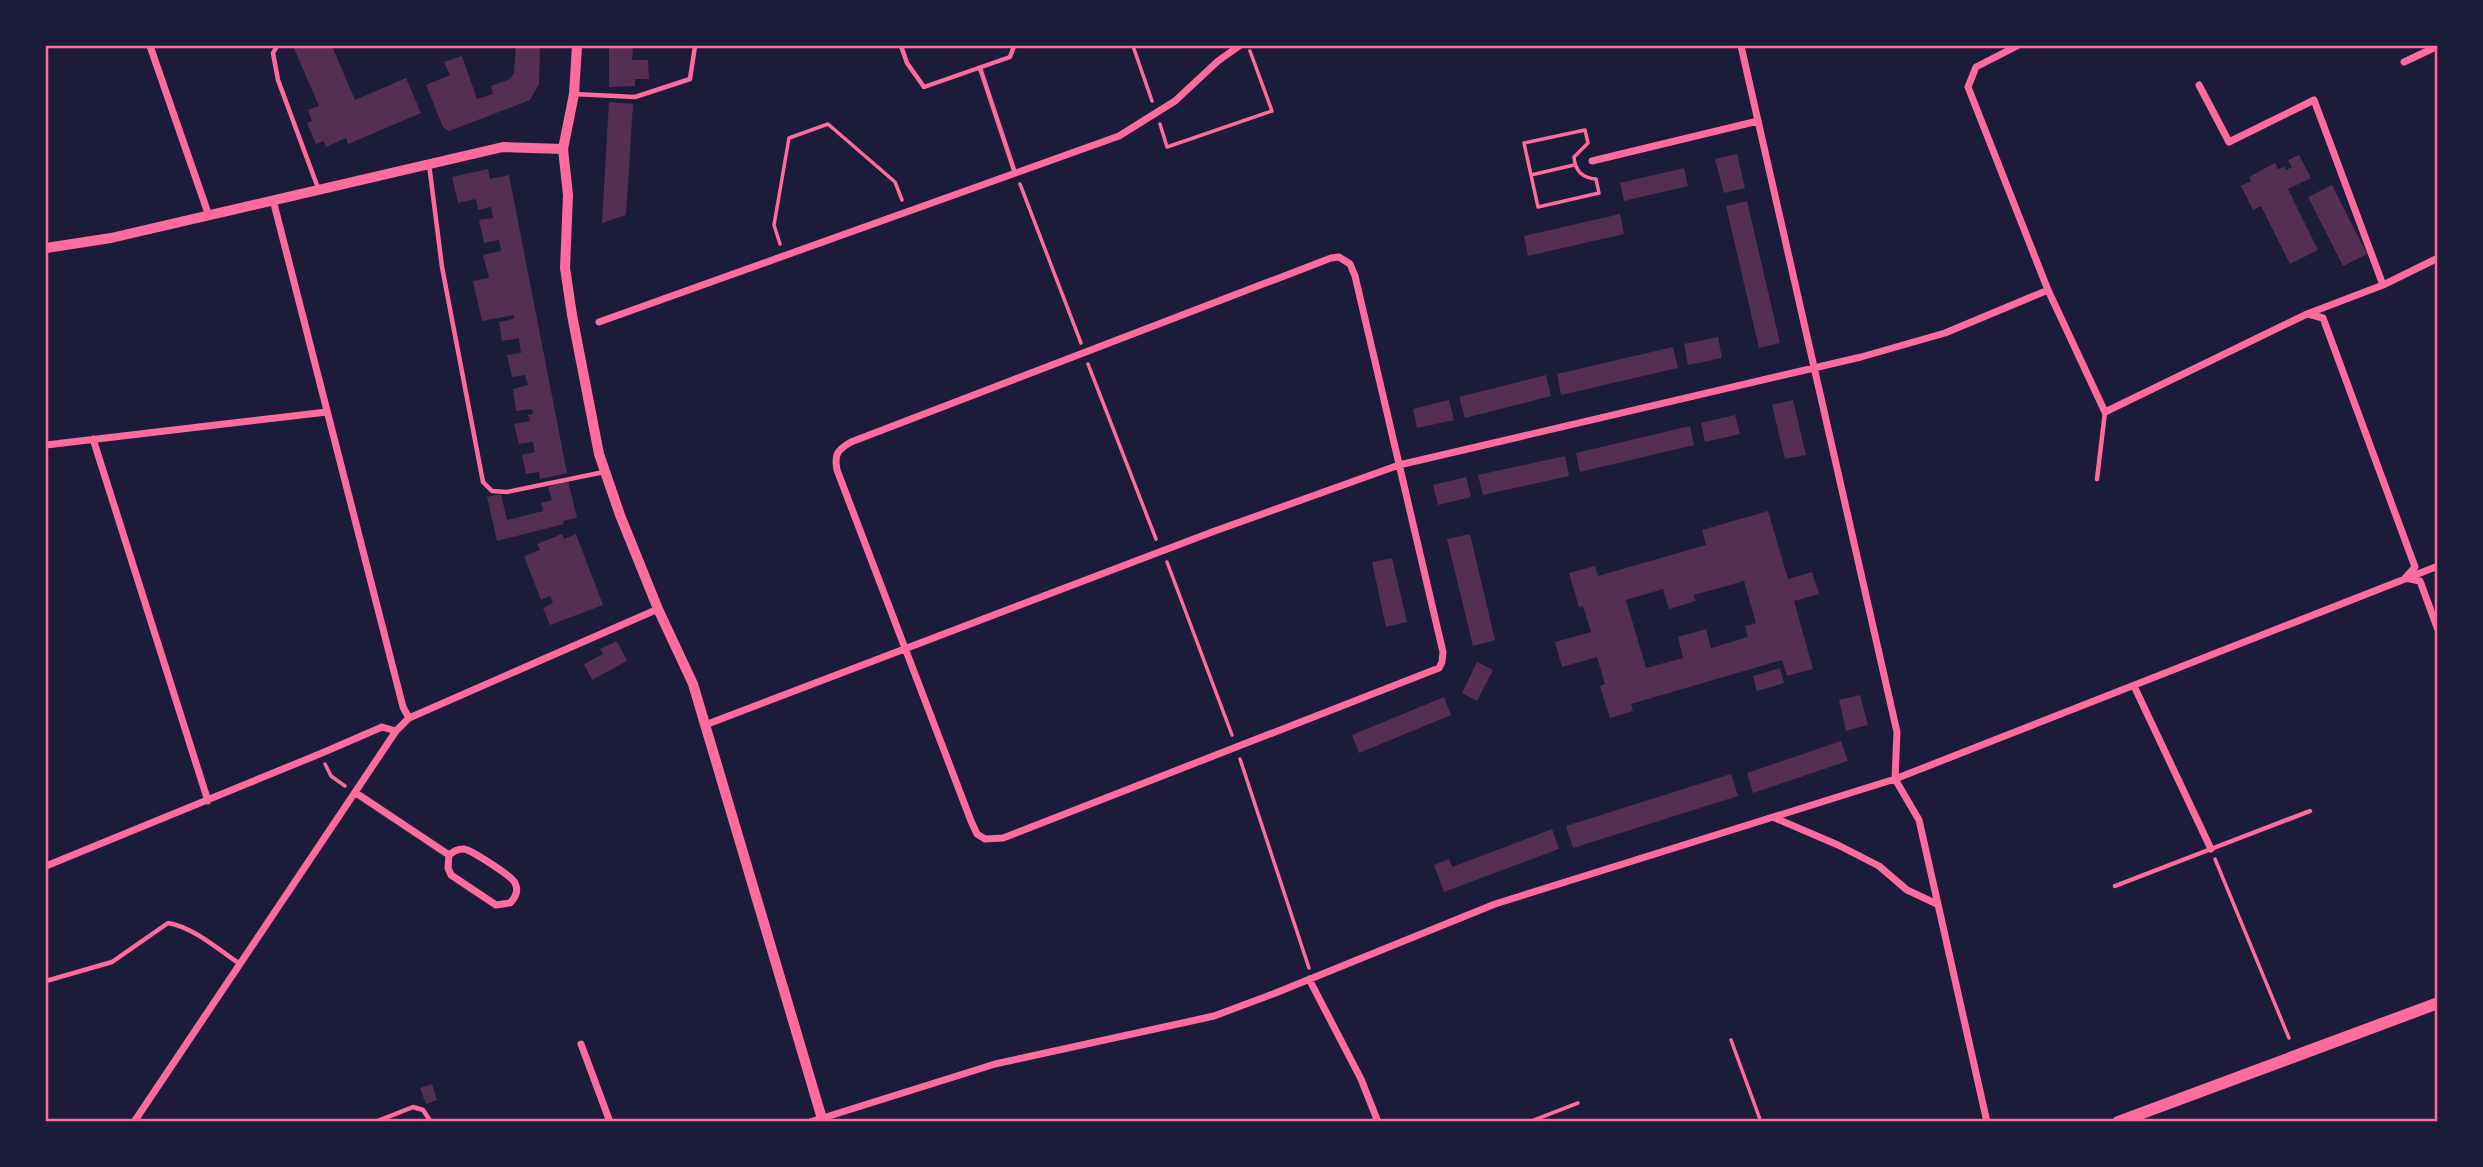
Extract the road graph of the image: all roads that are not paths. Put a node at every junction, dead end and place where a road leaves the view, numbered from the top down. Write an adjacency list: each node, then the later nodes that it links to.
1 (150, 46): 22 (street)
2 (277, 46): 20 (lane)
3 (577, 46): 14 (street)
4 (695, 46): 14 (lane)
5 (901, 46): 12 (lane)
6 (1014, 46): 12 (lane)
7 (1239, 46): 19 (street)
8 (1741, 46): 15 (street)
9 (2017, 46): 26 (street)
10 (2438, 46): 11 (street)
11 (2404, 62)
12 (979, 67): 19 (lane)
13 (2199, 85): 25 (street)
14 (574, 94): 16 (street)
15 (1758, 121): 17 (street); 29 (street)
16 (563, 149): 18 (street); 35 (street)
17 (1592, 161)
18 (429, 163): 20 (street); 35 (lane)
19 (1015, 173): 28 (street)
20 (318, 189): 21 (street)
21 (273, 200): 22 (street); 30 (street)
22 (209, 216): 23 (street)
23 (46, 247)
24 (2438, 258): 25 (street)
25 (2383, 285): 27 (street)
26 (2048, 290): 29 (street); 31 (street)
27 (2307, 314): 31 (street); 38 (street)
28 (598, 322)
29 (1815, 368): 34 (street); 46 (street)
30 (327, 412): 32 (street); 43 (street)
31 (2105, 412): 36 (lane)
32 (93, 439): 33 (street); 48 (street)
33 (46, 445)
34 (1399, 465): 41 (street); 41 (street); 41 (street)
35 (604, 472): 39 (street)
36 (2097, 479)
37 (2438, 566): 38 (street)
38 (2405, 578): 40 (street); 42 (street)
39 (658, 609): 43 (street); 44 (street)
40 (2438, 630)
41 (906, 649): 44 (street)
42 (2134, 686): 46 (street); 51 (street)
43 (408, 718): 45 (street)
44 (705, 725): 62 (street)
45 (396, 731): 47 (street); 48 (street)
46 (1895, 779): 50 (street); 55 (street)
47 (356, 793): 52 (street); 56 (street)
48 (208, 801): 53 (street)
49 (2309, 811): 51 (lane)
50 (1775, 818): 55 (street); 57 (street)
51 (2211, 849): 54 (lane)
52 (449, 855): 52 (street)
53 (46, 866)
54 (2115, 886)
55 (1937, 904): 67 (street)
56 (240, 964): 58 (lane); 63 (street)
57 (1310, 979): 62 (street); 66 (street)
58 (46, 981)
59 (2438, 1003): 68 (main road)
60 (581, 1044): 65 (street)
61 (430, 1119): 64 (lane)
62 (818, 1120)
63 (134, 1122)
64 (375, 1122)
65 (610, 1122)
66 (1378, 1122)
67 (1987, 1122)
68 (2118, 1122)

